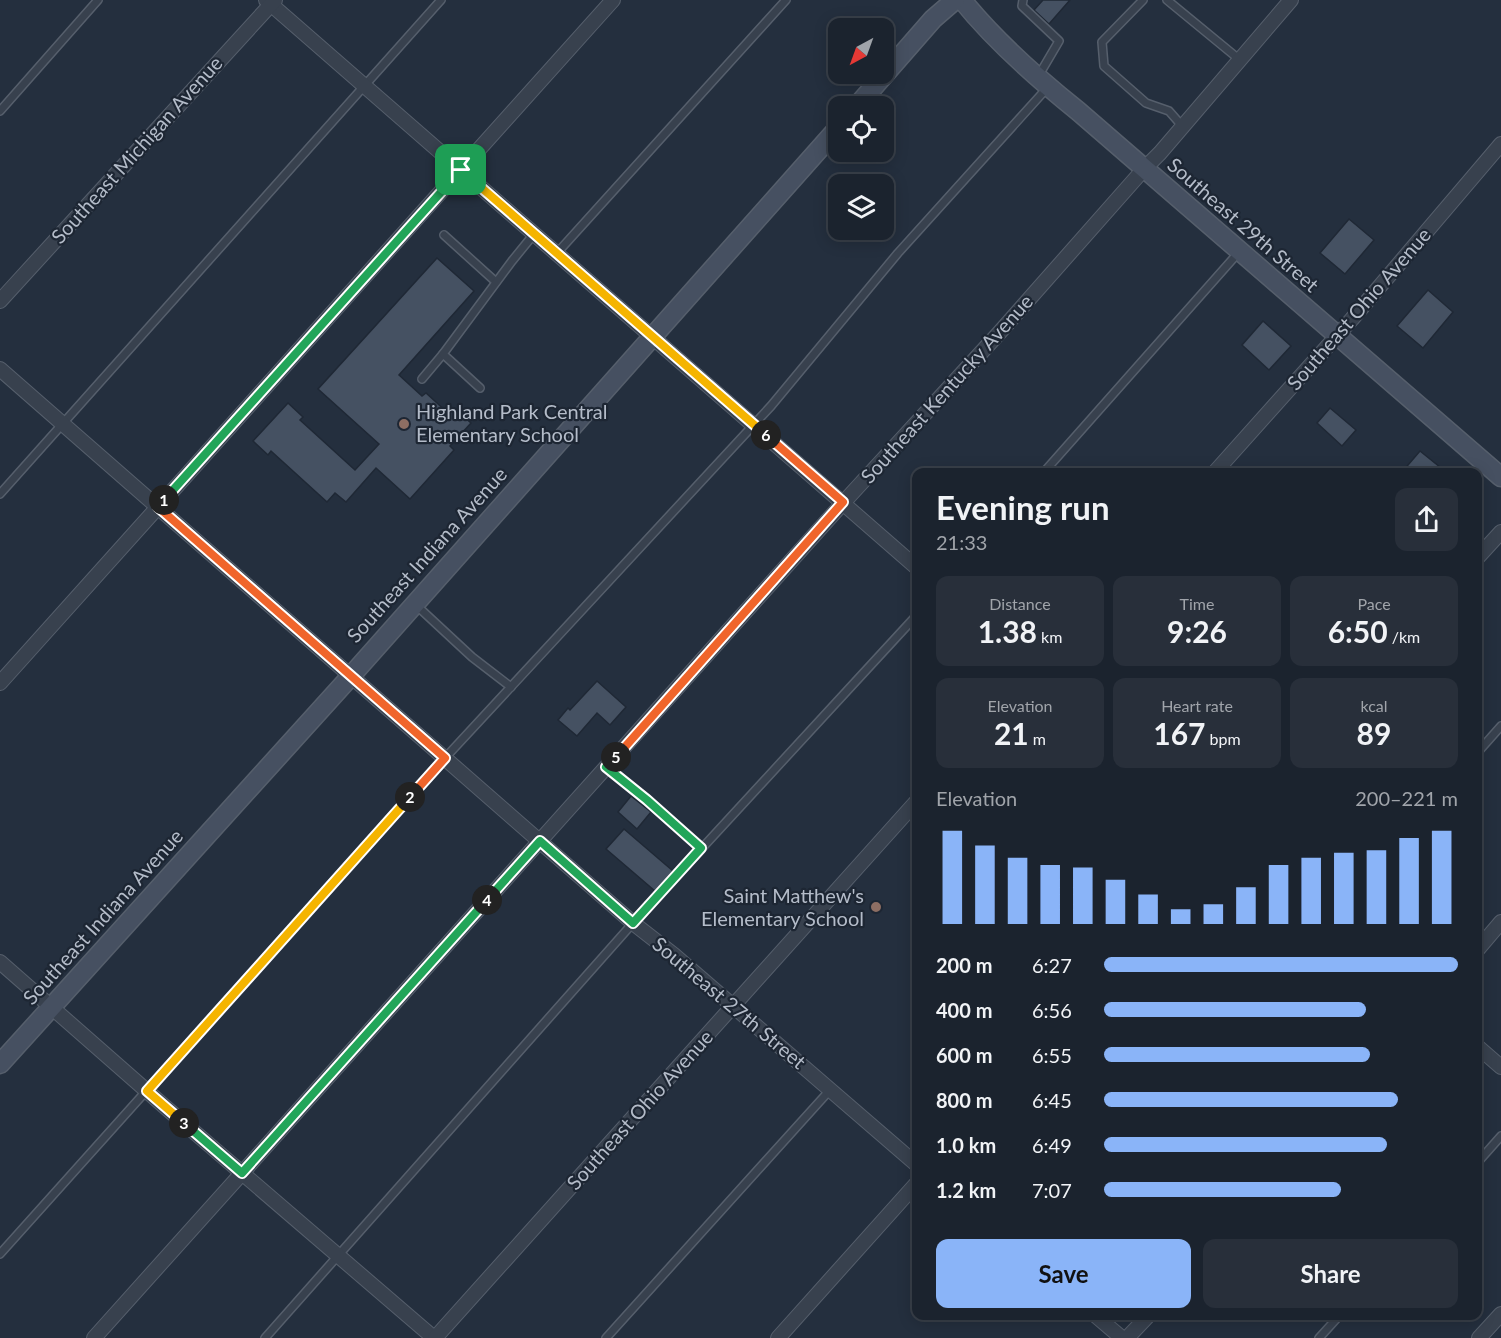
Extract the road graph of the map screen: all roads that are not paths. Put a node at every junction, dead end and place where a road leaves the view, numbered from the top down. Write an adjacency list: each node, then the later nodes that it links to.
1 (98, 0): 16 (lane)
2 (441, 0): 14 (lane)
3 (613, 0): 21 (street)
4 (786, 0): 25 (lane)
5 (955, 0): 15 (street)
6 (962, 0): 13 (street, Southeast 29th Street)
7 (1023, 0): 13 (lane)
8 (1143, 0): 17 (lane)
9 (1167, 0): 12 (lane)
10 (1291, 0): 12 (street, Southeast Kentucky Avenue)
11 (270, 1): 14 (street); 27 (street, Southeast Michigan Avenue)
12 (1239, 60): 17 (street, Southeast Kentucky Avenue)
13 (1043, 82): 20 (street, Southeast 29th Street); 35 (lane)
14 (365, 86): 21 (street); 34 (lane)
15 (867, 96)
16 (0, 111)
17 (1183, 127): 20 (street, Southeast Kentucky Avenue)
18 (828, 139): 29 (street, Southeast Indiana Avenue)
19 (1501, 144): 28 (street, Southeast Ohio Avenue)
20 (1144, 169): 24 (street, Southeast 29th Street); 40 (street, Southeast Kentucky Avenue)
21 (461, 170): 22 (street); 41 (street)
22 (534, 234): 25 (street); 26 (lane)
23 (444, 235): 26 (lane)
24 (1239, 252): 28 (street, Southeast 29th Street); 36 (lane)
25 (556, 253): 29 (street)
26 (496, 282): 30 (lane)
27 (0, 301)
28 (1337, 336): 37 (street, Southeast Ohio Avenue); 38 (street, Southeast 29th Street)
29 (653, 337): 35 (street); 45 (street, Southeast Indiana Avenue)
30 (443, 354): 32 (lane); 33 (lane)
31 (0, 369): 34 (street, Southeast 27th Street)
32 (422, 378)
33 (480, 388)
34 (64, 424): 39 (lane); 41 (street, Southeast 27th Street)
35 (753, 424): 40 (street); 49 (lane)
36 (1048, 468)
37 (1219, 468)
38 (1501, 477)
39 (0, 494)
40 (843, 502): 44 (street); 53 (street, Southeast Kentucky Avenue)
41 (158, 507): 47 (street, Southeast 27th Street); 48 (street)
42 (1501, 532): 43 (street)
43 (1482, 553)
44 (912, 563)
45 (414, 604): 47 (street, Southeast Indiana Avenue); 49 (lane)
46 (912, 620): 56 (lane)
47 (350, 677): 52 (street, Southeast 27th Street); 62 (street, Southeast Indiana Avenue)
48 (0, 682)
49 (511, 687): 52 (lane)
50 (1501, 726): 51 (lane)
51 (1482, 747)
52 (445, 758): 55 (street, Southeast 27th Street); 67 (lane)
53 (606, 767): 55 (street, Southeast Kentucky Avenue); 56 (lane)
54 (912, 806): 61 (street, Southeast Ohio Avenue)
55 (540, 841): 58 (street, Southeast 27th Street); 71 (street, Southeast Kentucky Avenue)
56 (701, 848): 58 (lane)
57 (1501, 922): 59 (street)
58 (633, 923): 61 (street, Southeast 27th Street); 74 (lane)
59 (1482, 944)
60 (0, 962): 62 (street)
61 (734, 1006): 66 (street, Southeast 27th Street); 81 (street, Southeast Ohio Avenue)
62 (52, 1007): 64 (street, Southeast Indiana Avenue); 67 (street)
63 (1482, 1050): 65 (street)
64 (0, 1064)
65 (1501, 1067)
66 (830, 1090): 70 (street, Southeast 27th Street); 82 (lane)
67 (147, 1091): 71 (street); 73 (lane)
68 (1501, 1136): 69 (lane)
69 (1482, 1157)
70 (912, 1161)
71 (242, 1173): 74 (street); 79 (street, Southeast Kentucky Avenue)
72 (912, 1188): 83 (street)
73 (0, 1254)
74 (339, 1256): 80 (lane); 81 (street)
75 (1501, 1314): 87 (street)
76 (1101, 1320): 84 (street)
77 (1144, 1320): 85 (street)
78 (1335, 1320): 86 (lane)
79 (94, 1338)
80 (266, 1338)
81 (435, 1338)
82 (606, 1338)
83 (778, 1338)
84 (1122, 1338)
85 (1127, 1338)
86 (1319, 1338)
87 (1479, 1338)

